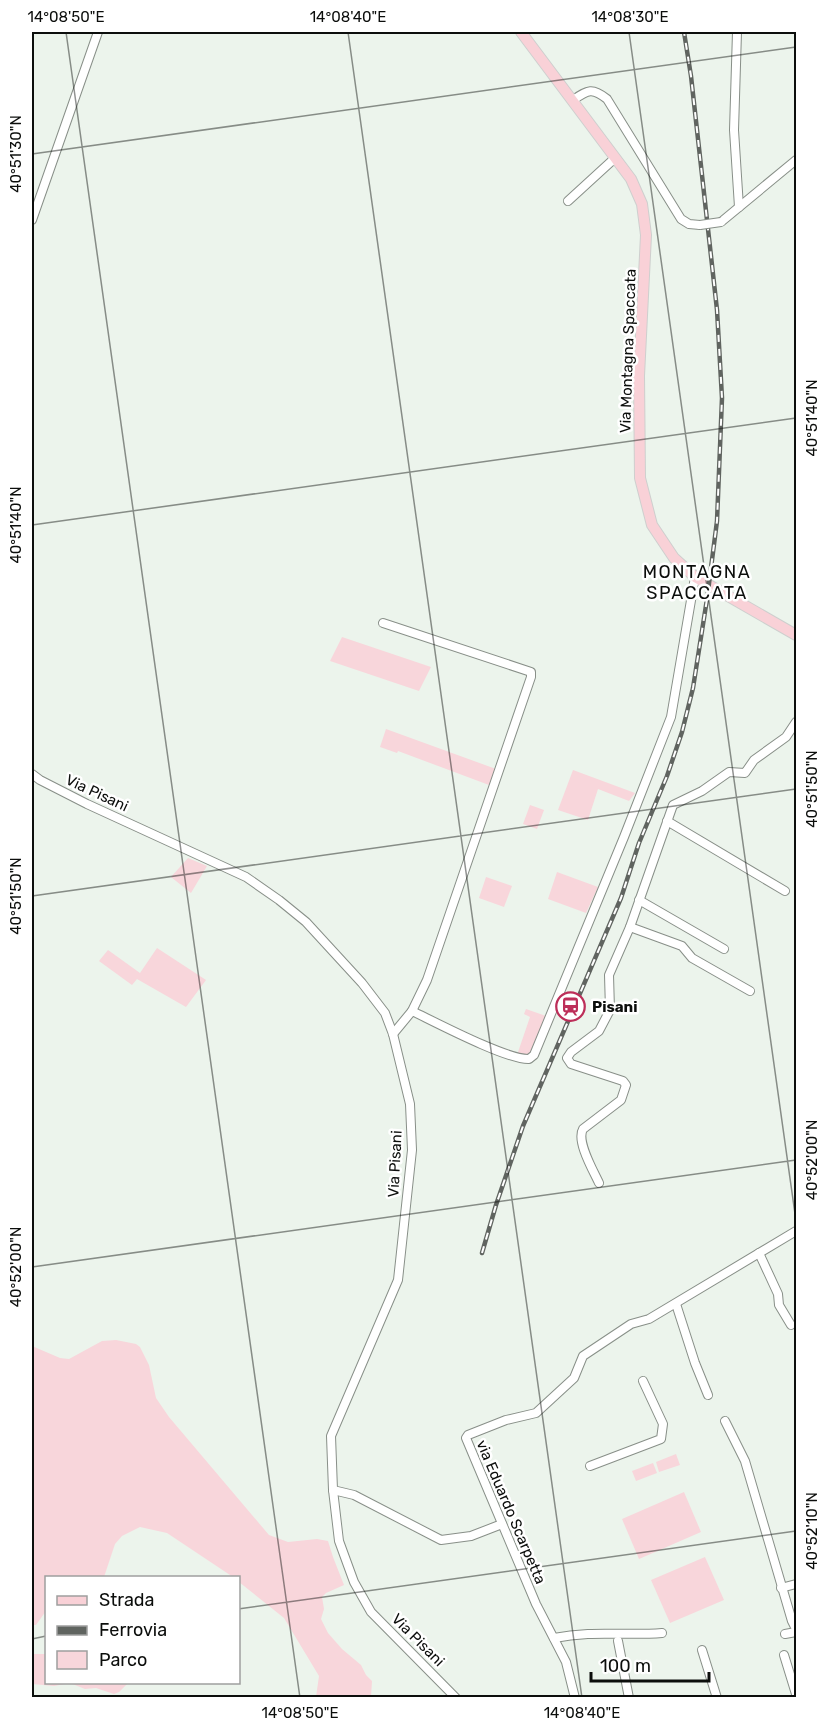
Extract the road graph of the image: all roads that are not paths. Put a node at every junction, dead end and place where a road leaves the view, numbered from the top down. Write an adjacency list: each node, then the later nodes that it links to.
1 (98, 32): 9 (street)
2 (521, 32): 4 (main road, Via Montagna Spaccata)
3 (737, 32): 8 (street)
4 (573, 100): 5 (main road, Via Montagna Spaccata); 8 (street, bridge)
5 (615, 158): 7 (street); 10 (main road, Via Montagna Spaccata)
6 (796, 160): 8 (street)
7 (568, 201)
8 (739, 207)
9 (32, 220)
10 (695, 577): 12 (main road, Via Montagna Spaccata); 21 (street)
11 (383, 623): 21 (street)
12 (796, 635)
13 (796, 722): 15 (street)
14 (32, 774): 22 (street, Via Pisani)
15 (666, 821): 16 (street); 17 (street)
16 (785, 891)
17 (639, 900): 18 (street); 19 (street)
18 (630, 927): 20 (street); 23 (street)
19 (724, 949)
20 (750, 991)
21 (412, 1011): 22 (street)
22 (393, 1034): 32 (street, Via Pisani)
23 (599, 1183)
24 (796, 1232): 25 (street, via Eduardo Scarpetta)
25 (759, 1253): 26 (street, via Eduardo Scarpetta); 27 (street)
26 (676, 1304): 29 (street); 33 (street, via Eduardo Scarpetta)
27 (791, 1325)
28 (643, 1381): 31 (street)
29 (708, 1395)
30 (725, 1421): 35 (street)
31 (590, 1466)
32 (333, 1490): 33 (street); 44 (street, Via Pisani)
33 (502, 1524): 39 (street, via Eduardo Scarpetta)
34 (796, 1584): 35 (street)
35 (782, 1588): 36 (street)
36 (796, 1630): 38 (street)
37 (662, 1633): 39 (street)
38 (784, 1634)
39 (554, 1638): 45 (street, via Eduardo Scarpetta)
40 (618, 1641): 46 (street)
41 (702, 1650): 47 (street)
42 (784, 1655): 43 (street)
43 (796, 1694)
44 (456, 1698)
45 (575, 1698)
46 (629, 1698)
47 (717, 1698)

